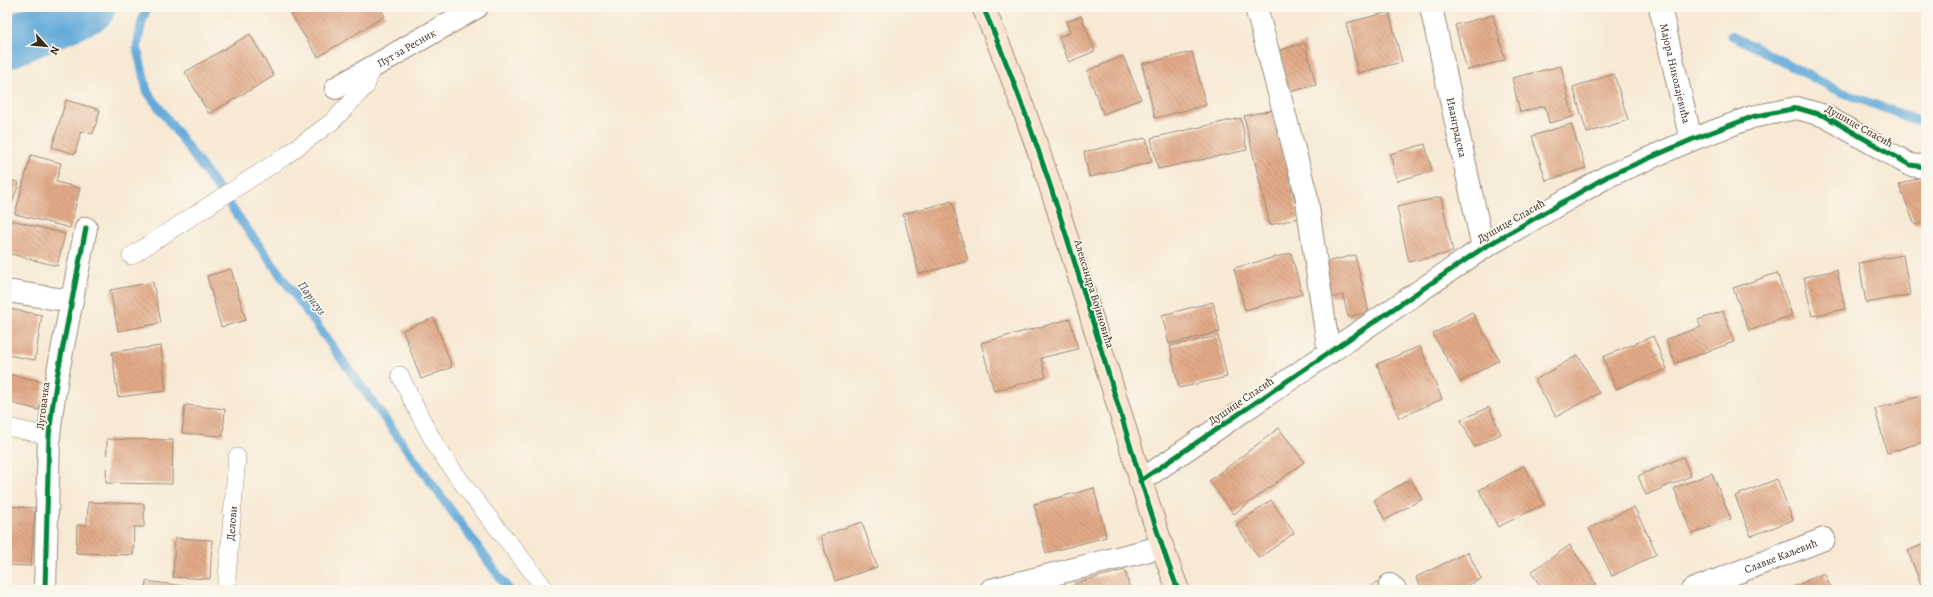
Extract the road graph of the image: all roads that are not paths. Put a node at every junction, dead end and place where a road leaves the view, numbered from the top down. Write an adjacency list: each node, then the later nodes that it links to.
1 (477, 7): 6 (street, Пут за Ресник)
2 (983, 7): 20 (street, Александра Војиновића)
3 (1256, 7): 15 (street)
4 (1431, 7): 11 (street, Иванградска)
5 (1660, 7): 8 (street, Мајора Николајевића)
6 (372, 68): 7 (street, Пут за Ресник); 12 (lane)
7 (336, 88)
8 (1691, 140): 9 (street, Душице Спасић); 11 (street, Душице Спасић)
9 (1926, 167)
10 (86, 228): 14 (street, Луговачка)
11 (1483, 248): 15 (street, Душице Спасић)
12 (130, 256)
13 (7, 291): 14 (street)
14 (71, 301): 18 (street, Луговачка)
15 (1329, 353): 20 (street, Душице Спасић)
16 (400, 374): 25 (lane)
17 (7, 427): 18 (lane, Луговачка)
18 (49, 436): 23 (street, Луговачка)
19 (237, 457): 24 (lane, Делови)
20 (1140, 481): 22 (street, Александра Војиновића)
21 (1824, 539): 28 (street, Славке Каљевић)
22 (1161, 547): 26 (street); 27 (street, Александра Војиновића)
23 (45, 590)
24 (226, 590)
25 (546, 590)
26 (991, 590)
27 (1178, 590)
28 (1692, 590)

